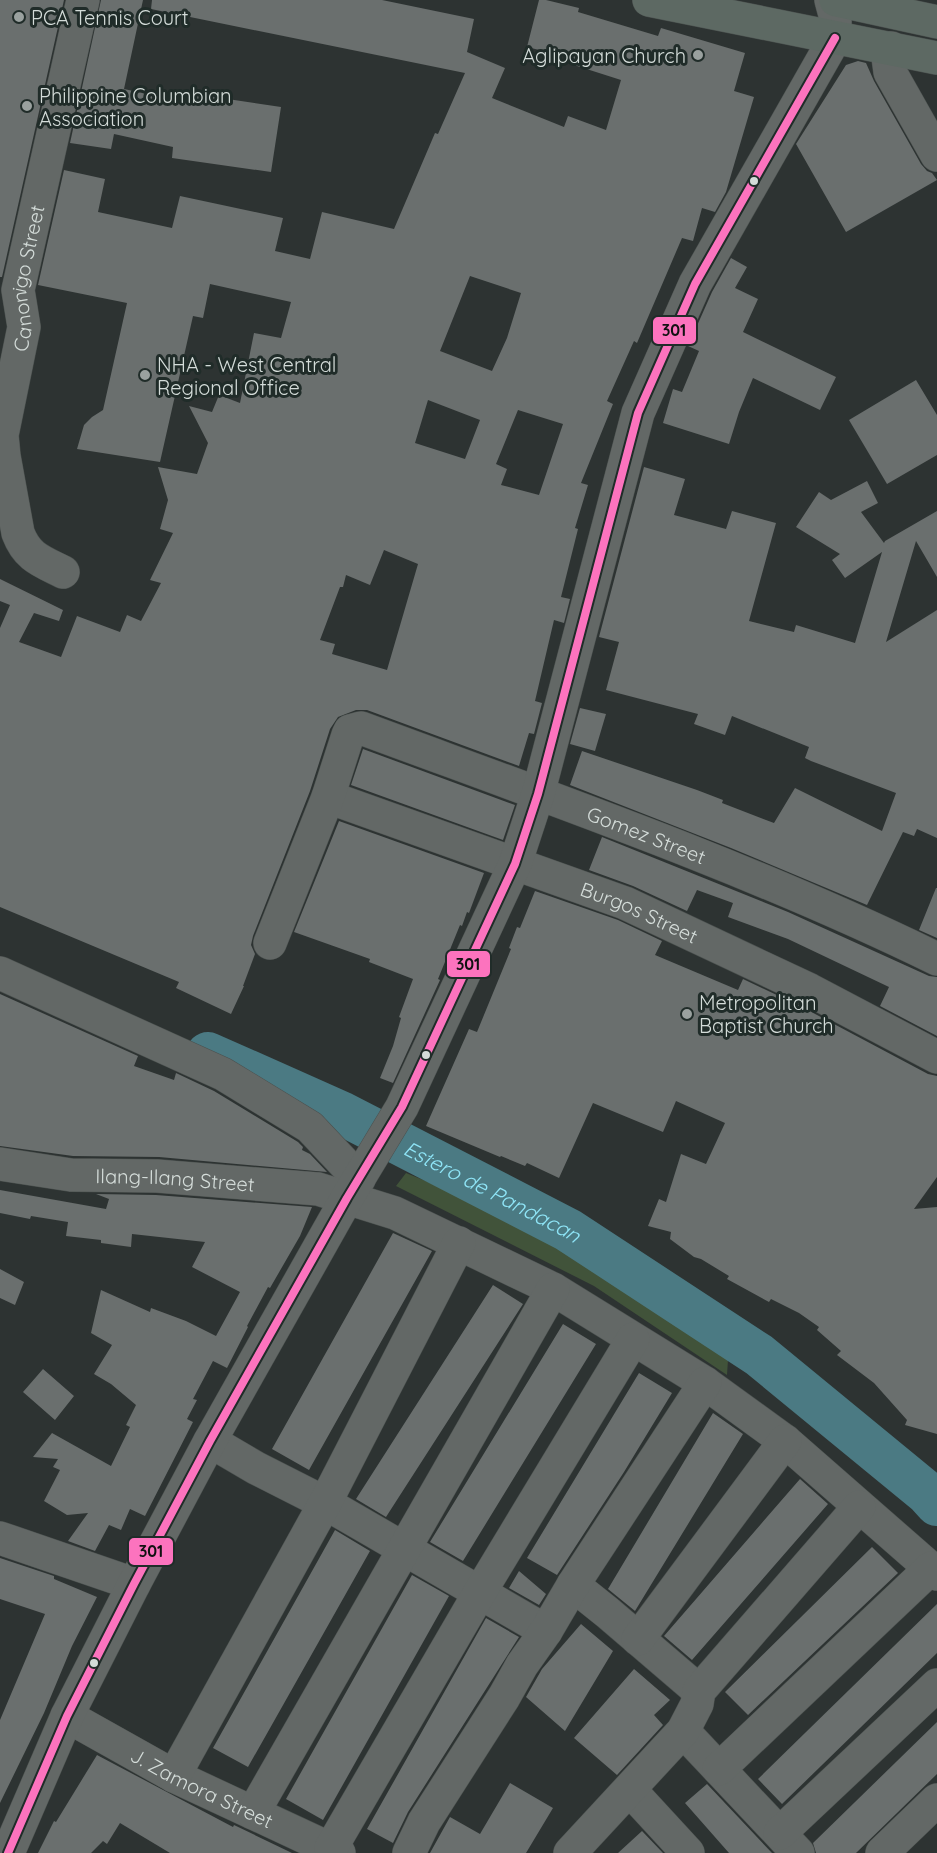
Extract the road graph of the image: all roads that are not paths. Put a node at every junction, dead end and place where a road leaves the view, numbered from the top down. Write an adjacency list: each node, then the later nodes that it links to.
1 (83, 0): 10 (street, Canonigo Street)
2 (649, 0): 6 (main road)
3 (831, 0): 6 (street)
4 (836, 0): 5 (main road)
5 (937, 22)
6 (835, 38): 7 (main road); 11 (street)
7 (891, 48): 8 (main road); 9 (street)
8 (937, 58)
9 (937, 155)
10 (63, 572)
11 (538, 794): 12 (street, Gomez Street); 13 (street); 15 (street, Gomez Street)
12 (328, 797): 13 (street, Burgos Street); 14 (street)
13 (515, 864): 17 (street, Burgos Street); 19 (street)
14 (270, 943)
15 (937, 959)
16 (0, 973): 19 (street)
17 (937, 1057)
18 (0, 1164): 19 (street, Ilang-Ilang Street)
19 (357, 1182): 20 (street, Ilang-Ilang Street); 25 (street)
20 (459, 1243): 21 (street, Ilang-Ilang Street); 26 (street)
21 (553, 1289): 22 (street, Ilang-Ilang Street); 29 (street)
22 (633, 1339): 23 (street, Ilang-Ilang Street); 33 (street)
23 (705, 1383): 24 (street, Ilang-Ilang Street); 32 (street)
24 (784, 1441): 27 (street, Ilang-Ilang Street); 35 (street)
25 (210, 1442): 26 (street); 31 (street)
26 (325, 1503): 29 (street); 41 (street)
27 (860, 1507): 30 (street, Ilang-Ilang Street); 37 (street)
28 (0, 1538): 31 (street)
29 (404, 1548): 33 (street); 44 (street)
30 (934, 1571): 40 (street)
31 (134, 1584): 38 (street)
32 (573, 1585): 34 (street); 35 (street)
33 (480, 1592): 34 (street); 46 (street)
34 (546, 1632): 49 (street)
35 (638, 1639): 37 (street)
36 (937, 1685): 45 (street)
37 (699, 1691): 39 (street)
38 (67, 1716): 41 (street, J. Zamora Street); 48 (street)
39 (683, 1731): 40 (street); 42 (street)
40 (719, 1769): 45 (street)
41 (174, 1776): 44 (street, J. Zamora Street)
42 (630, 1790): 47 (street); 50 (street)
43 (937, 1800): 51 (street)
44 (253, 1813): 46 (street, J. Zamora Street)
45 (789, 1843)
46 (335, 1851)
47 (574, 1851)
48 (8, 1853)
49 (409, 1853)
50 (688, 1853)
51 (882, 1853)

